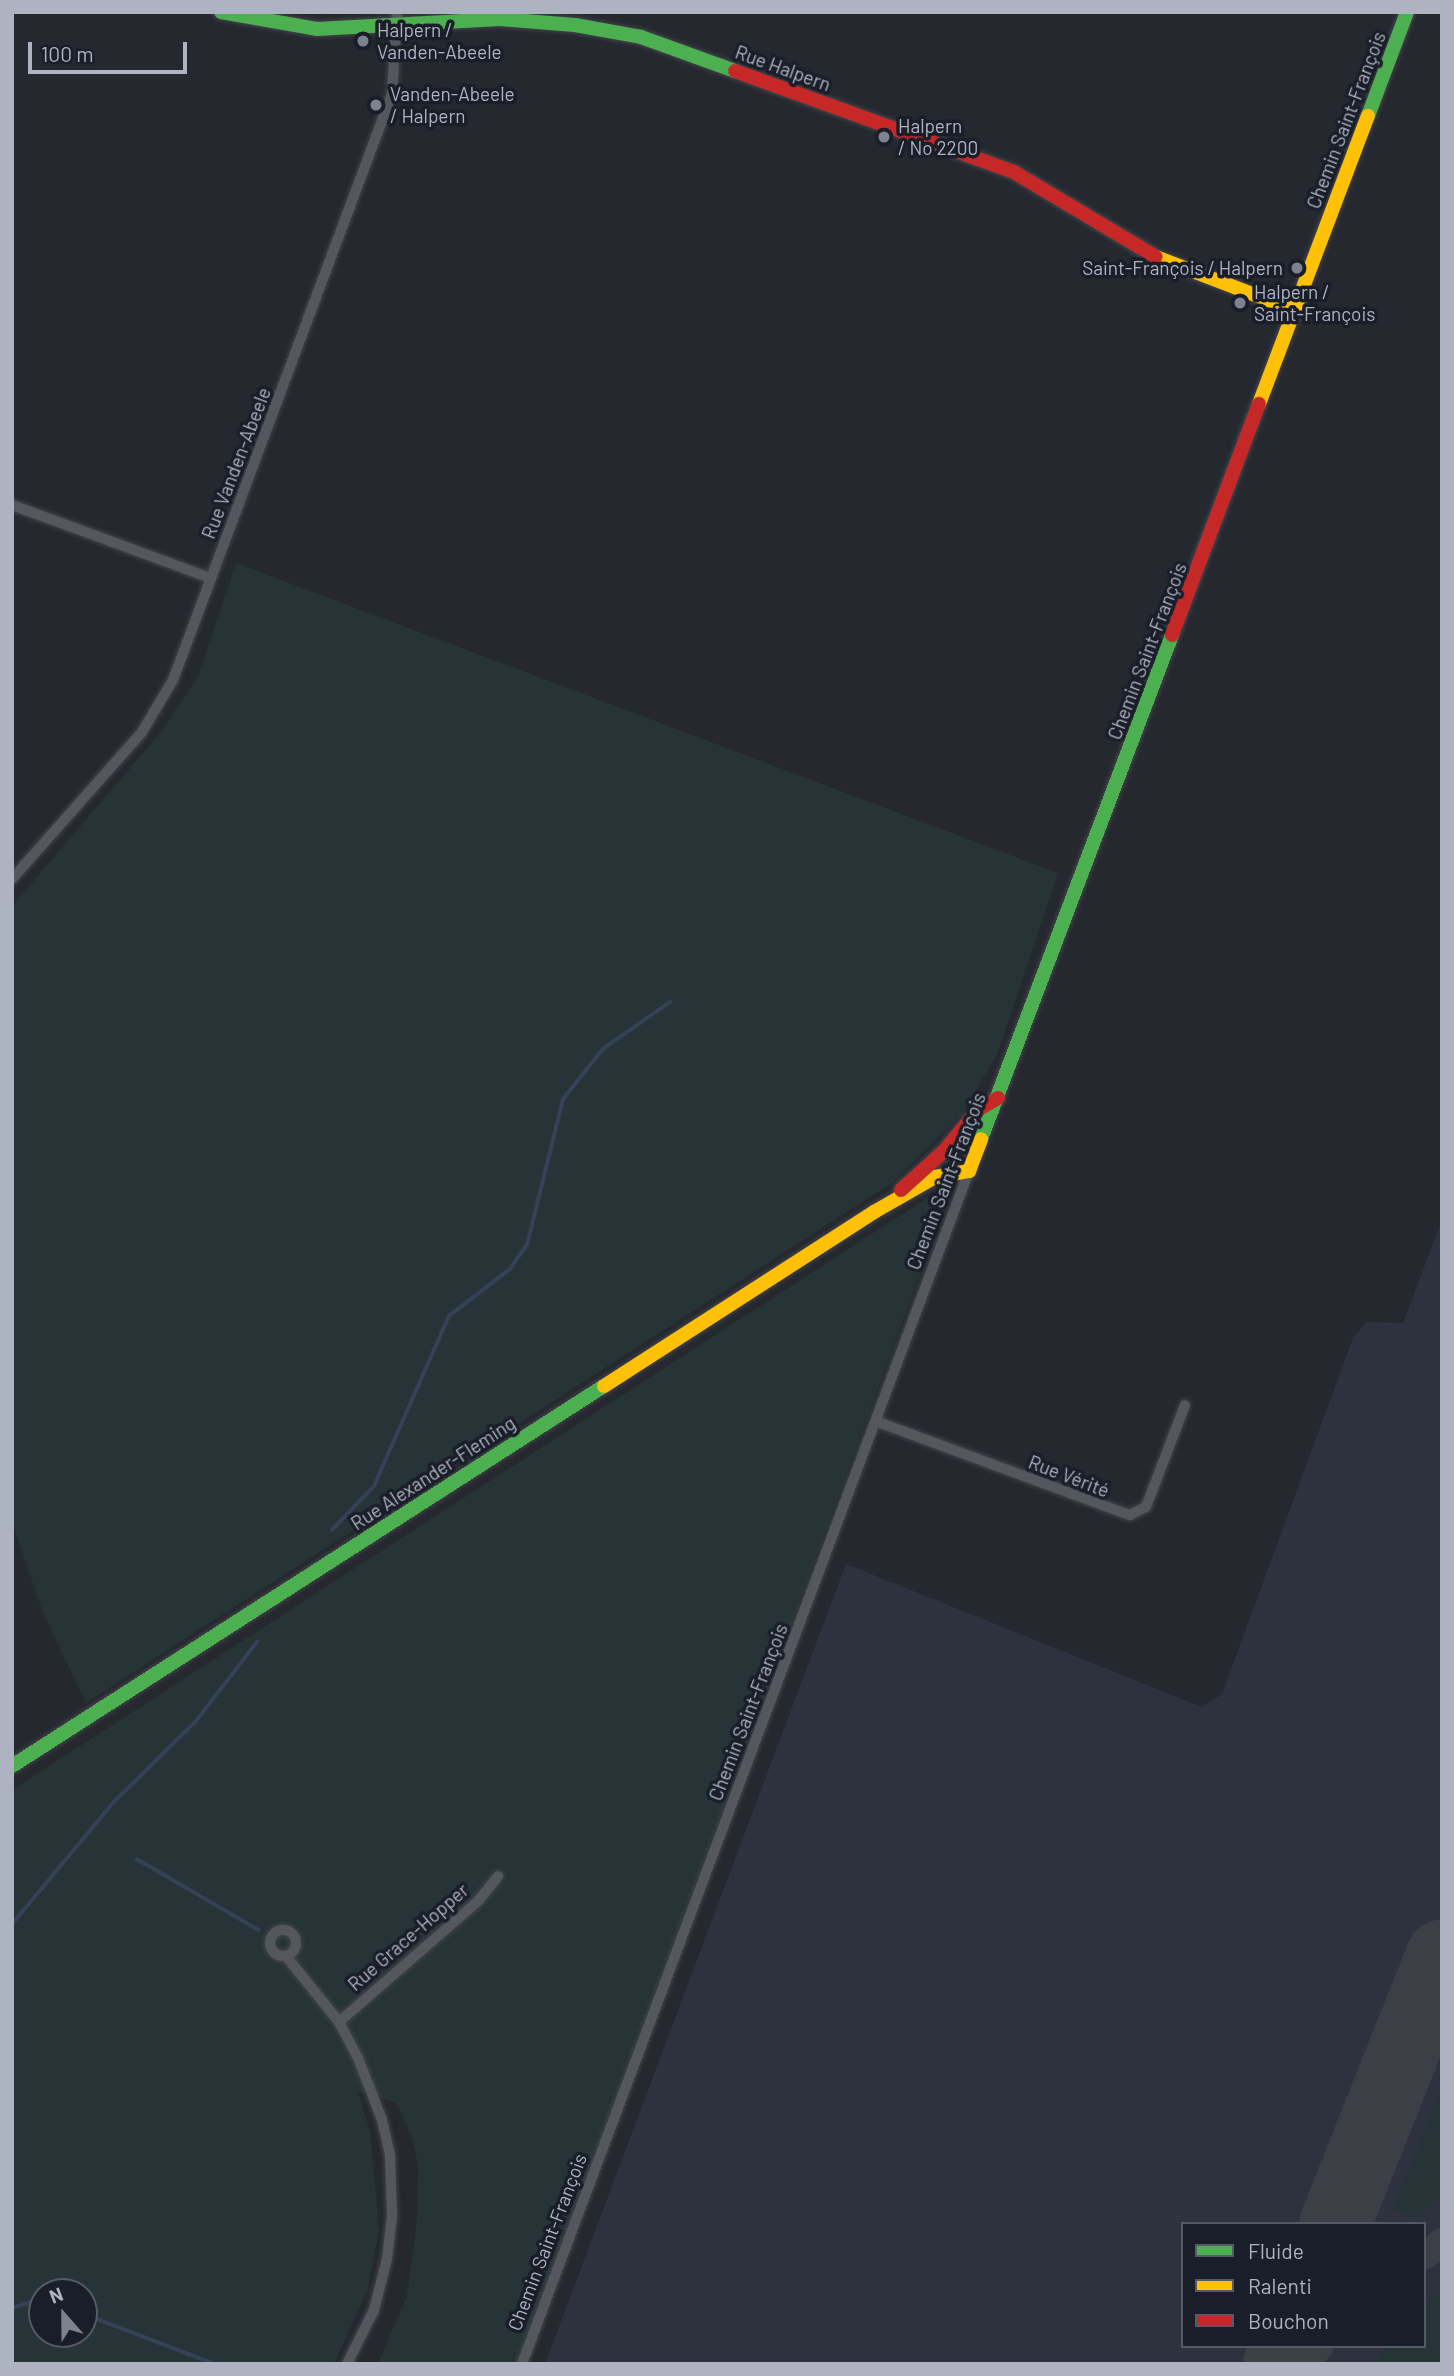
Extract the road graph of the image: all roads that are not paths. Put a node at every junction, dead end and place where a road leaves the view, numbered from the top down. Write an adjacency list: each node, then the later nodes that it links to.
1 (221, 12): 3 (street, Rue Halpern)
2 (1407, 12): 4 (street, Chemin Saint-François)
3 (397, 19): 4 (street, Rue Halpern); 6 (street, Rue Vanden-Abeele)
4 (1294, 310): 8 (street, Chemin Saint-François)
5 (12, 505): 6 (street)
6 (210, 578): 7 (street, Rue Vanden-Abeele)
7 (12, 879)
8 (998, 1098): 9 (street, Chemin Saint-François); 10 (street, Rue Alexander-Fleming)
9 (969, 1171): 10 (street, Rue Alexander-Fleming); 12 (street, Chemin Saint-François)
10 (874, 1212): 13 (street, Rue Alexander-Fleming)
11 (1185, 1405): 12 (street, Rue Vérité)
12 (878, 1422): 18 (street, Chemin Saint-François)
13 (12, 1766)
14 (498, 1876): 16 (street, Rue Grace-Hopper)
15 (286, 1956): 16 (street)
16 (339, 2022): 17 (street)
17 (347, 2364)
18 (522, 2364)

